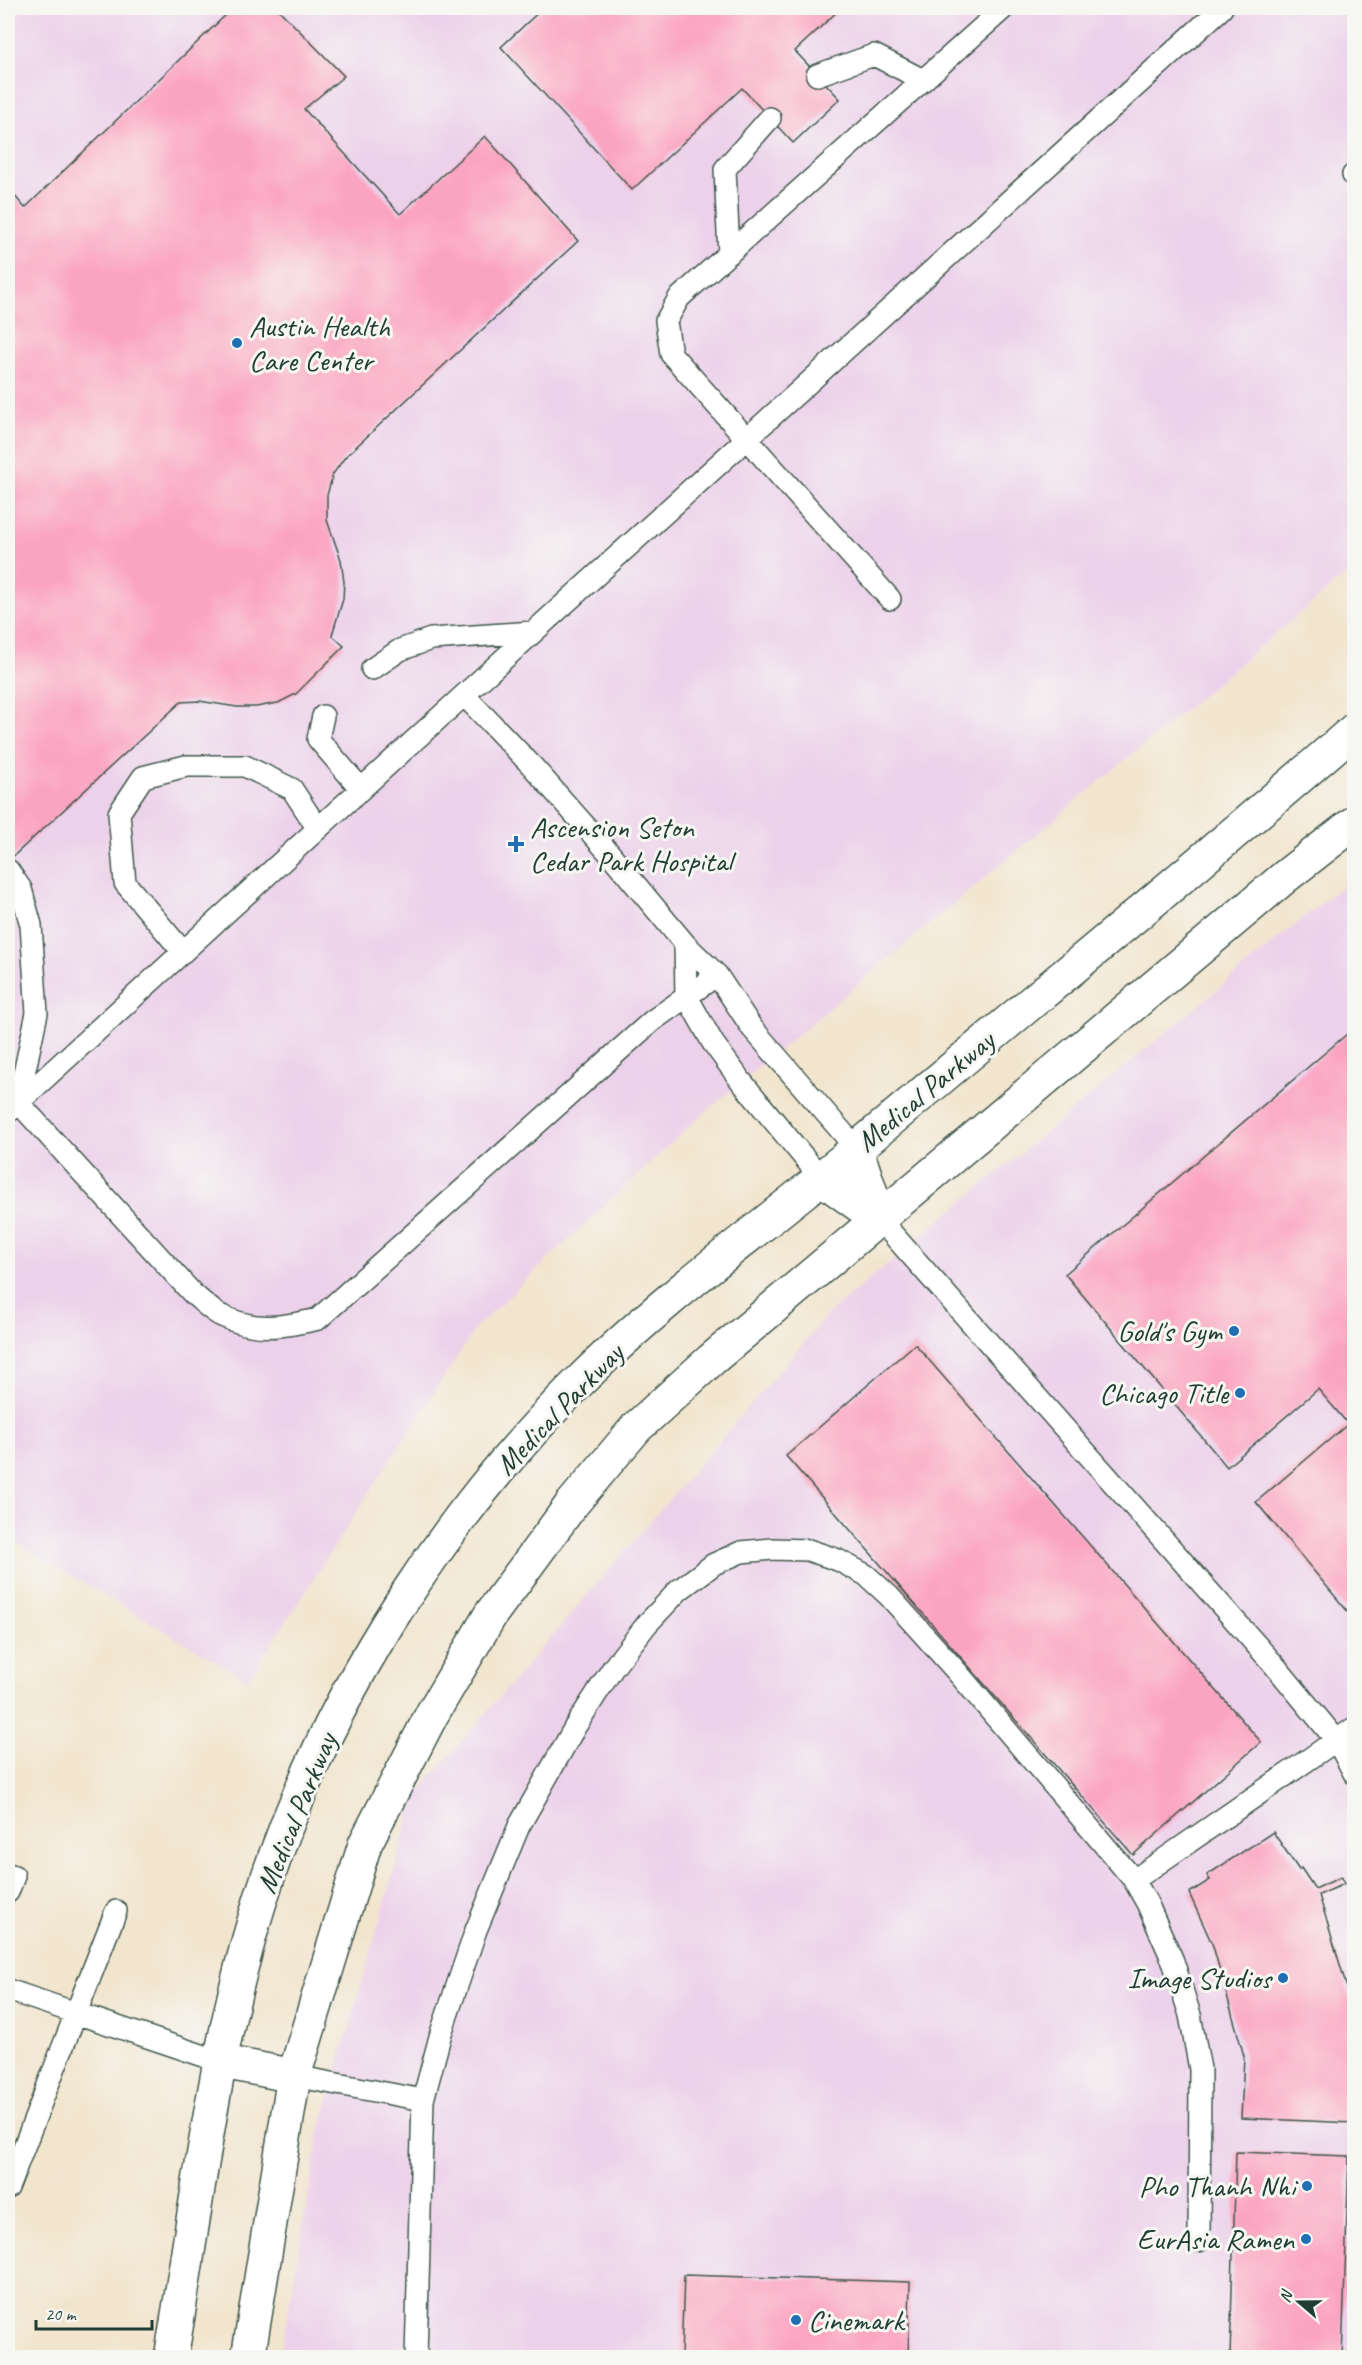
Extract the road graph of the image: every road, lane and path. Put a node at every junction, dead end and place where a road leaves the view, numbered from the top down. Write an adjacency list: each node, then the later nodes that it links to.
1 (1004, 8): 4 (lane)
2 (1222, 8): 7 (lane)
3 (817, 75): 4 (lane)
4 (923, 80): 6 (lane)
5 (770, 118): 6 (lane)
6 (729, 254): 7 (lane)
7 (747, 439): 8 (lane); 9 (lane)
8 (890, 599)
9 (534, 632): 10 (lane); 11 (lane)
10 (372, 669)
11 (464, 695): 14 (lane); 18 (lane)
12 (323, 716): 14 (lane)
13 (1354, 730): 23 (street, Medical Parkway)
14 (361, 789): 16 (lane)
15 (1354, 823): 25 (street)
16 (318, 828): 19 (lane); 19 (lane)
17 (8, 870): 22 (lane)
18 (685, 944): 20 (lane); 21 (lane)
19 (183, 952): 22 (lane)
20 (717, 975): 21 (lane); 23 (lane)
21 (686, 996): 22 (lane); 24 (lane)
22 (11, 1102)
23 (856, 1148): 24 (street, Medical Parkway); 25 (street)
24 (821, 1178): 25 (street); 35 (street, Medical Parkway)
25 (880, 1220): 27 (lane); 36 (street)
26 (1354, 1728): 27 (lane)
27 (1338, 1741): 28 (lane); 30 (lane)
28 (1354, 1773)
29 (8, 1874): 31 (lane)
30 (1134, 1880): 37 (lane); 39 (lane)
31 (8, 1892)
32 (116, 1911): 34 (lane)
33 (8, 1990): 34 (lane)
34 (76, 2013): 35 (lane); 38 (lane)
35 (219, 2061): 36 (street); 40 (street, Medical Parkway)
36 (294, 2076): 37 (lane); 41 (street)
37 (423, 2100): 42 (lane)
38 (8, 2188)
39 (1199, 2241)
40 (171, 2358)
41 (248, 2358)
42 (416, 2358)

